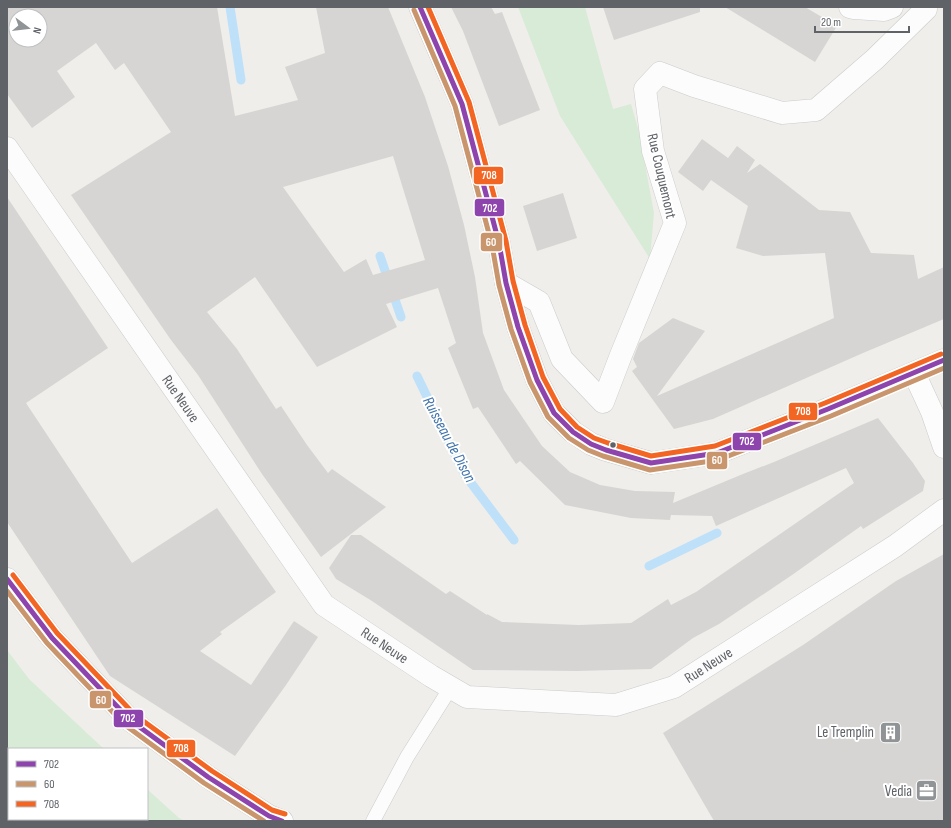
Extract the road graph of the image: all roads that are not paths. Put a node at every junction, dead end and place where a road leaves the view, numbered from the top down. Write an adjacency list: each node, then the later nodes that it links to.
1 (420, 7): 6 (street)
2 (850, 7): 3 (street)
3 (892, 7)
4 (926, 7): 6 (street, Rue Couquemont)
5 (7, 148): 12 (street, Rue Neuve)
6 (506, 283): 8 (street)
7 (944, 360): 8 (street)
8 (914, 373): 9 (street)
9 (944, 447)
10 (944, 510): 12 (street, Rue Neuve)
11 (7, 580): 13 (street)
12 (451, 687): 14 (lane)
13 (282, 821)
14 (373, 821)

